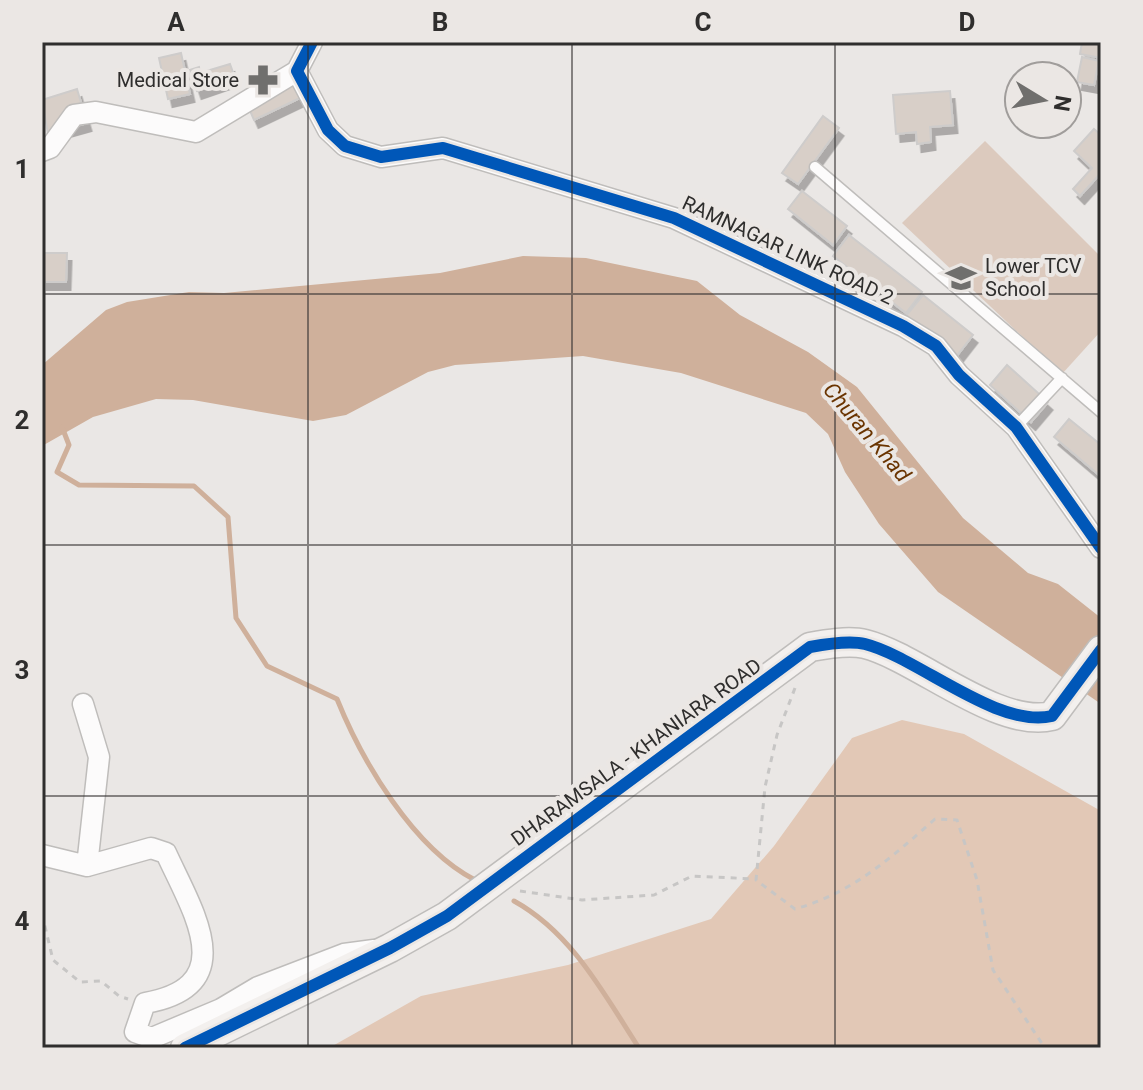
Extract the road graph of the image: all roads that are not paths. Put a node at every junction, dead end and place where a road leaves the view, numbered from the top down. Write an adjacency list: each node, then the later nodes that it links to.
1 (312, 42): 2 (street)
2 (297, 71): 3 (street); 7 (street, RAMNAGAR LINK ROAD 2)
3 (42, 151)
4 (815, 167): 5 (lane)
5 (1062, 378): 6 (lane); 7 (lane)
6 (1101, 412)
7 (1016, 427): 8 (street, RAMNAGAR LINK ROAD 2)
8 (1101, 548)
9 (1095, 657): 13 (street, DHARAMSALA - KHANIARA ROAD)
10 (83, 704): 12 (street)
11 (42, 855): 12 (street)
12 (87, 866): 13 (street)
13 (390, 948): 14 (street, DHARAMSALA - KHANIARA ROAD)
14 (212, 1039): 15 (street, DHARAMSALA - KHANIARA ROAD)
15 (185, 1048)

